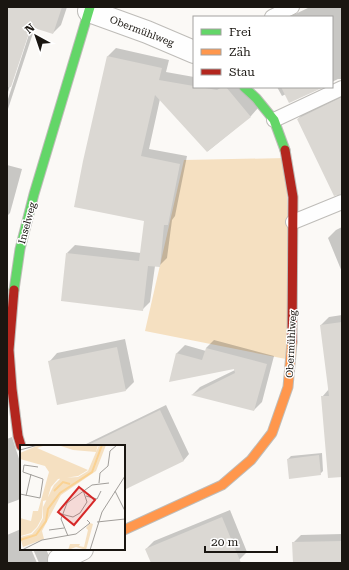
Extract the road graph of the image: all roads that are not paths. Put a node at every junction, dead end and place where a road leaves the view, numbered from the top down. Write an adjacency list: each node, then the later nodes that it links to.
1 (292, 7): 3 (lane)
2 (89, 9): 4 (street, Obermühlweg); 10 (street, Inselweg)
3 (274, 16)
4 (193, 52)
5 (245, 88): 7 (street, Obermühlweg)
6 (342, 88): 7 (lane)
7 (274, 120): 9 (street, Obermühlweg)
8 (342, 202): 9 (lane)
9 (293, 222): 12 (street, Obermühlweg)
10 (8, 350): 11 (street, Inselweg)
11 (21, 445)
12 (125, 530)
13 (79, 550): 14 (street)
14 (58, 557)

